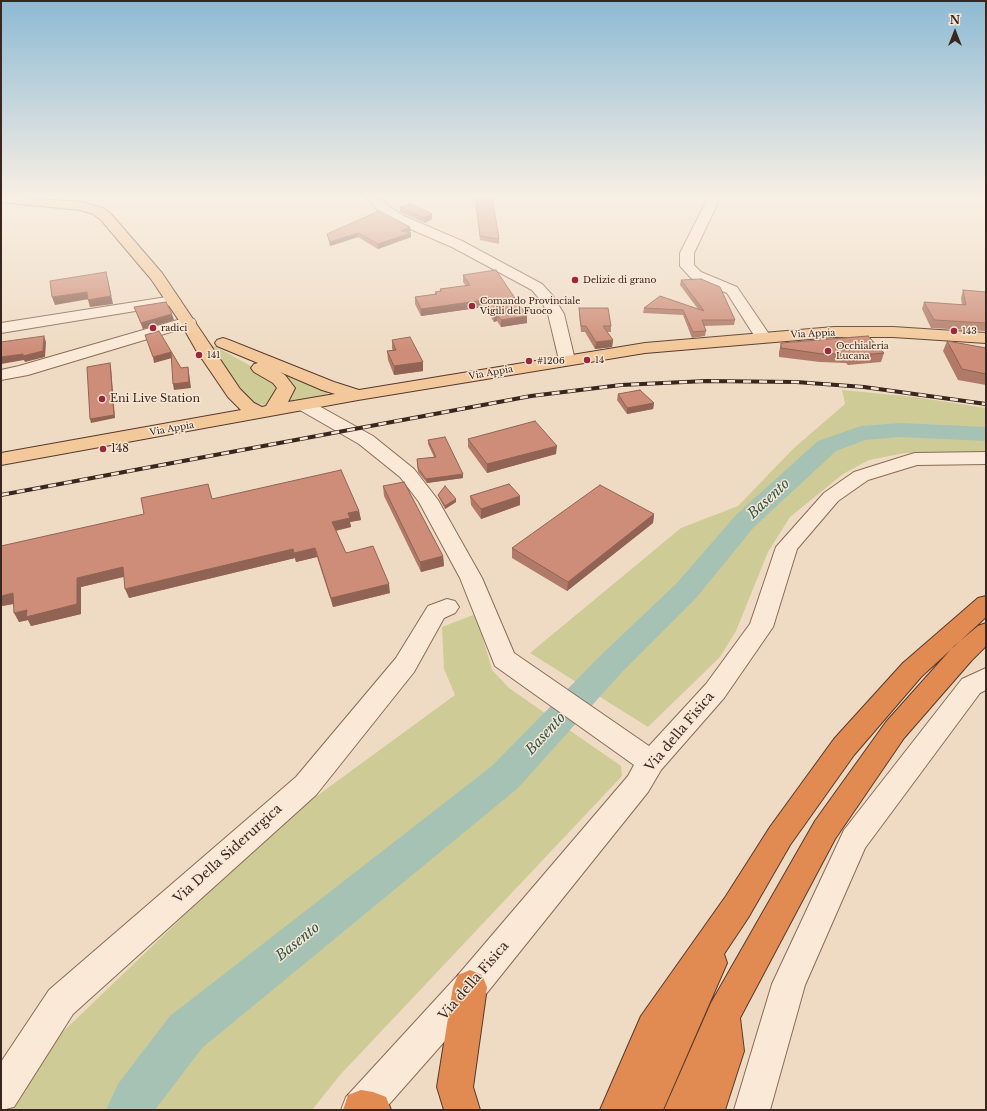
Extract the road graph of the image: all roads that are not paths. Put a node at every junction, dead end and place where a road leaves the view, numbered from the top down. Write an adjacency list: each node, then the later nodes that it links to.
1 (133, 248): 4 (main road)
2 (464, 248): 10 (street)
3 (690, 248): 7 (street)
4 (173, 301): 5 (main road); 6 (street)
5 (189, 323): 9 (main road); 11 (street); 12 (main road)
6 (1, 328)
7 (764, 337): 8 (main road, Via Appia); 10 (main road, Via Appia)
8 (986, 338)
9 (223, 343): 13 (main road); 15 (main road)
10 (567, 360): 13 (main road, Via Appia)
11 (1, 375)
12 (234, 394): 15 (main road); 16 (main road)
13 (358, 395): 14 (main road, Via Appia)
14 (304, 405): 15 (main road, Via Appia); 23 (street)
15 (266, 412): 16 (main road, Via Appia)
16 (193, 425): 18 (main road, Via Appia)
17 (986, 458): 23 (street, Via della Fisica)
18 (1, 459)
19 (986, 604): 24 (highway)
20 (447, 607): 27 (street, Via Della Siderurgica)
21 (986, 632): 26 (highway)
22 (986, 678): 34 (street)
23 (651, 762): 25 (street, Via della Fisica)
24 (736, 907): 30 (highway); 31 (highway)
25 (470, 987): 28 (street, Via della Fisica); 29 (highway)
26 (723, 1015): 32 (highway); 33 (highway)
27 (1, 1094)
28 (363, 1110)
29 (462, 1110)
30 (618, 1110)
31 (645, 1110)
32 (682, 1110)
33 (707, 1110)
34 (752, 1110)

